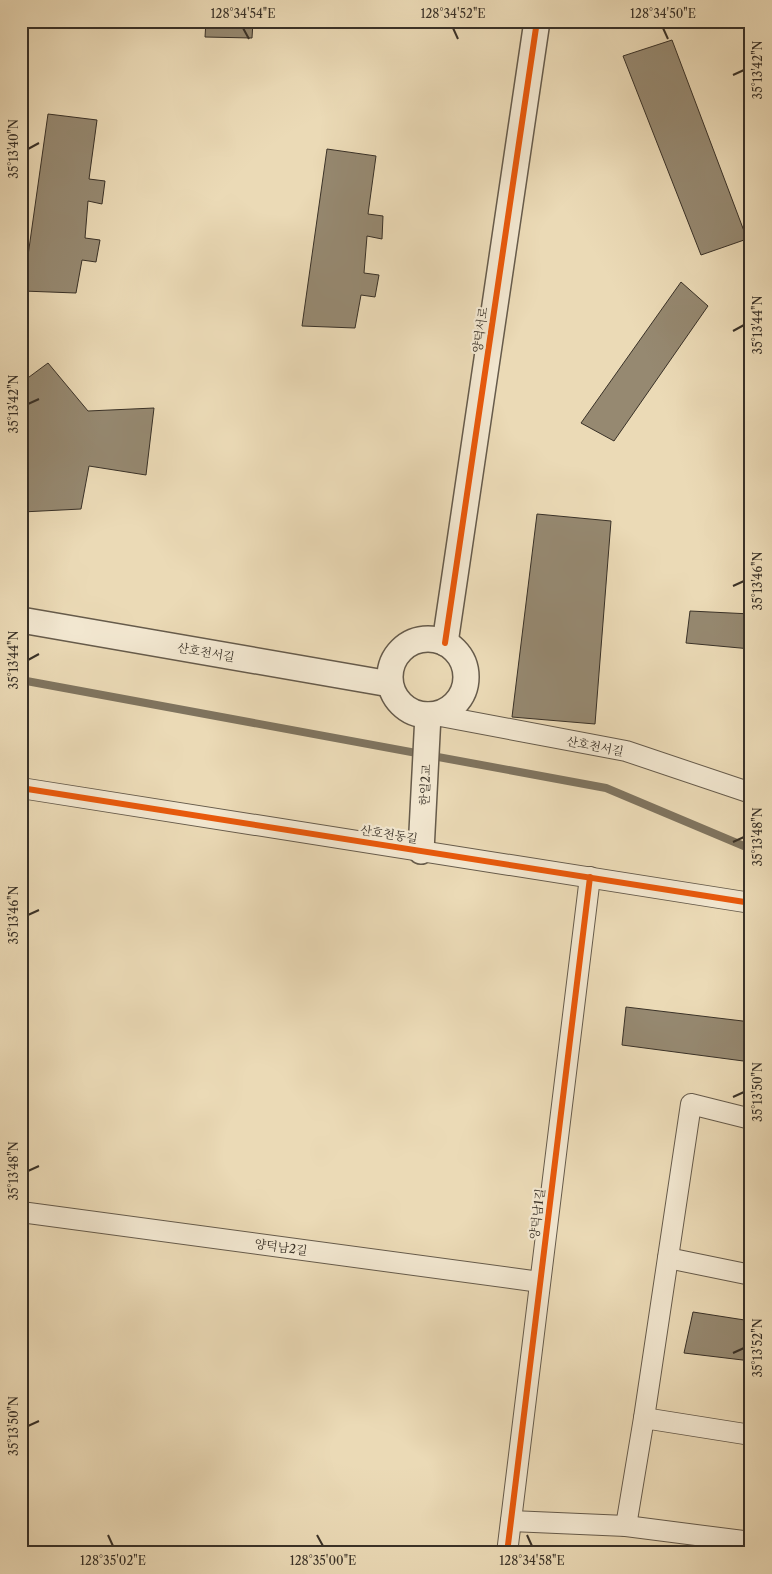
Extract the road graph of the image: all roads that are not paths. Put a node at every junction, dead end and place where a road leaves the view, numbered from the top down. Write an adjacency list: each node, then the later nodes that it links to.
1 (537, 21): 3 (street, 양덕서로)
2 (21, 620): 4 (street, 산호천서길)
3 (445, 643): 4 (street); 5 (street)
4 (390, 684): 5 (street)
5 (430, 721): 7 (street, 산호천서길); 8 (street, 한일2교)
6 (21, 788): 8 (street, 산호천동길)
7 (751, 793)
8 (422, 844): 9 (street, 산호천동길)
9 (590, 877): 10 (street, 산호천동길); 15 (street, 양덕남1길)
10 (748, 904)
11 (751, 1118): 13 (street)
12 (21, 1212): 15 (street, 양덕남2길)
13 (668, 1258): 14 (street); 16 (street)
14 (751, 1274)
15 (540, 1282): 18 (street, 양덕남1길)
16 (644, 1418): 17 (street); 19 (street)
17 (751, 1435)
18 (511, 1521): 19 (street); 21 (street, 양덕남1길)
19 (626, 1526): 20 (street)
20 (751, 1542)
21 (507, 1553)

